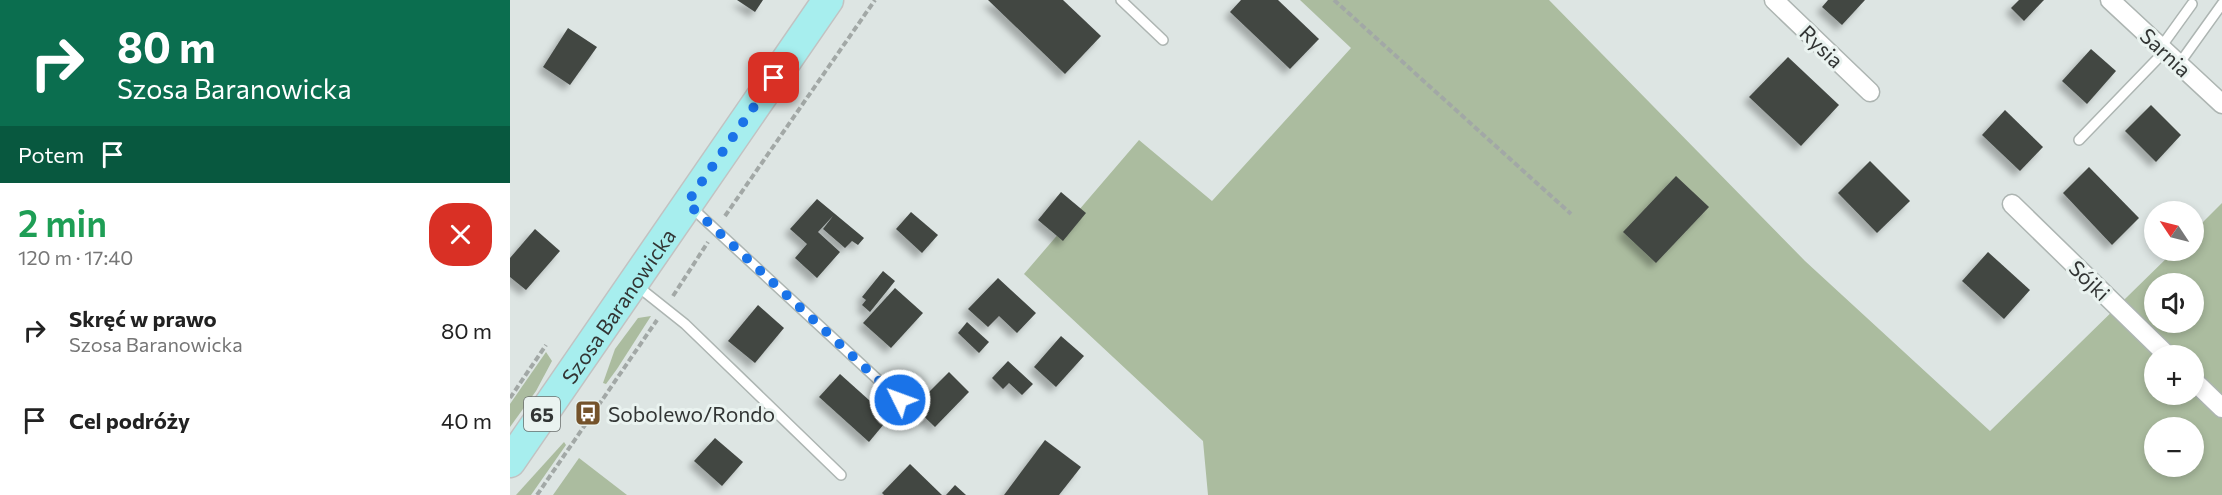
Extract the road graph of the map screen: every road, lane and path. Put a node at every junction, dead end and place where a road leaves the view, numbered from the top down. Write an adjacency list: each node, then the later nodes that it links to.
1 (828, 0): 15 (main road, Szosa Baranowicka / 65)
2 (875, 0): 18 (path)
3 (1121, 0): 9 (lane)
4 (1334, 0): 17 (path)
5 (1774, 0): 12 (street, Rysia)
6 (2118, 3): 10 (street, Sarnia)
7 (2222, 3): 11 (lane)
8 (2192, 4): 10 (lane)
9 (1164, 40)
10 (2163, 49): 11 (street, Sarnia); 14 (lane)
11 (2179, 64): 13 (street, Sarnia)
12 (1870, 92)
13 (2222, 104)
14 (2079, 140)
15 (687, 203): 18 (lane); 19 (main road, Szosa Baranowicka / 65)
16 (2012, 204): 22 (street, Sójki)
17 (1570, 214)
18 (716, 230): 20 (path); 25 (lane)
19 (632, 283): 20 (lane); 27 (main road, Szosa Baranowicka / 65)
20 (665, 308): 28 (lane); 29 (path)
21 (546, 345): 24 (path)
22 (2157, 345)
23 (2204, 391): 26 (street)
24 (510, 398)
25 (900, 400)
26 (2222, 408)
27 (510, 462)
28 (841, 475)
29 (537, 495)

